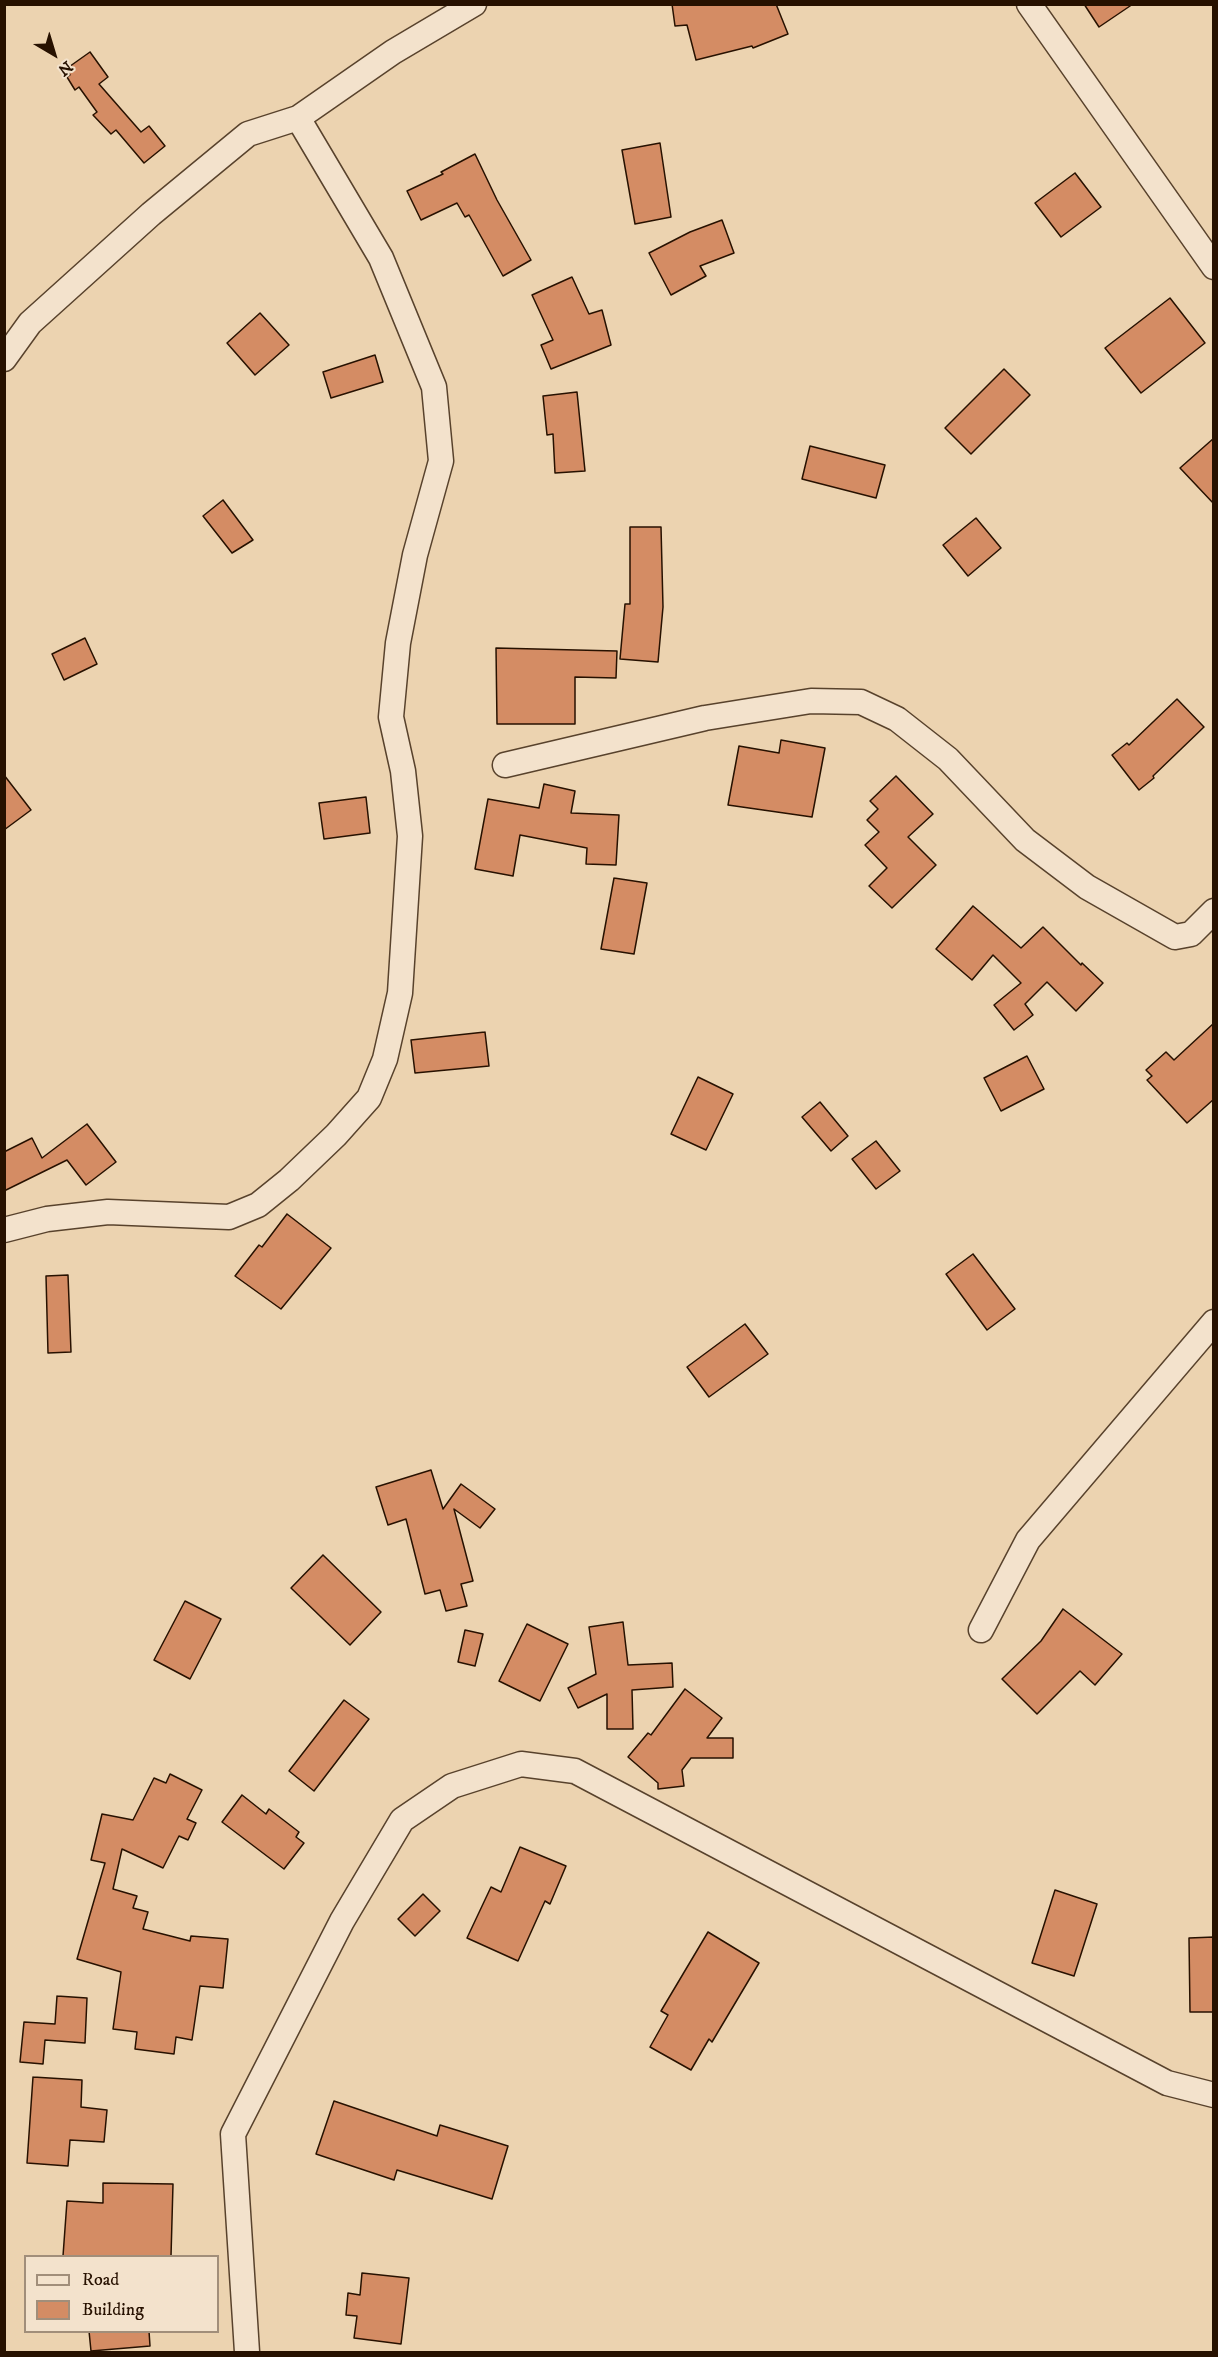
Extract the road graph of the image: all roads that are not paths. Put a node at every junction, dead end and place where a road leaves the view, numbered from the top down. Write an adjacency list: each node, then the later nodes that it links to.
1 (474, 4): 3 (street)
2 (1029, 4): 4 (street)
3 (298, 118): 5 (street); 8 (street)
4 (1214, 267)
5 (4, 359)
6 (505, 765): 7 (street)
7 (1214, 911)
8 (4, 1230)
9 (1214, 1322): 10 (street)
10 (981, 1630)
11 (1214, 2095): 12 (street)
12 (247, 2352)

